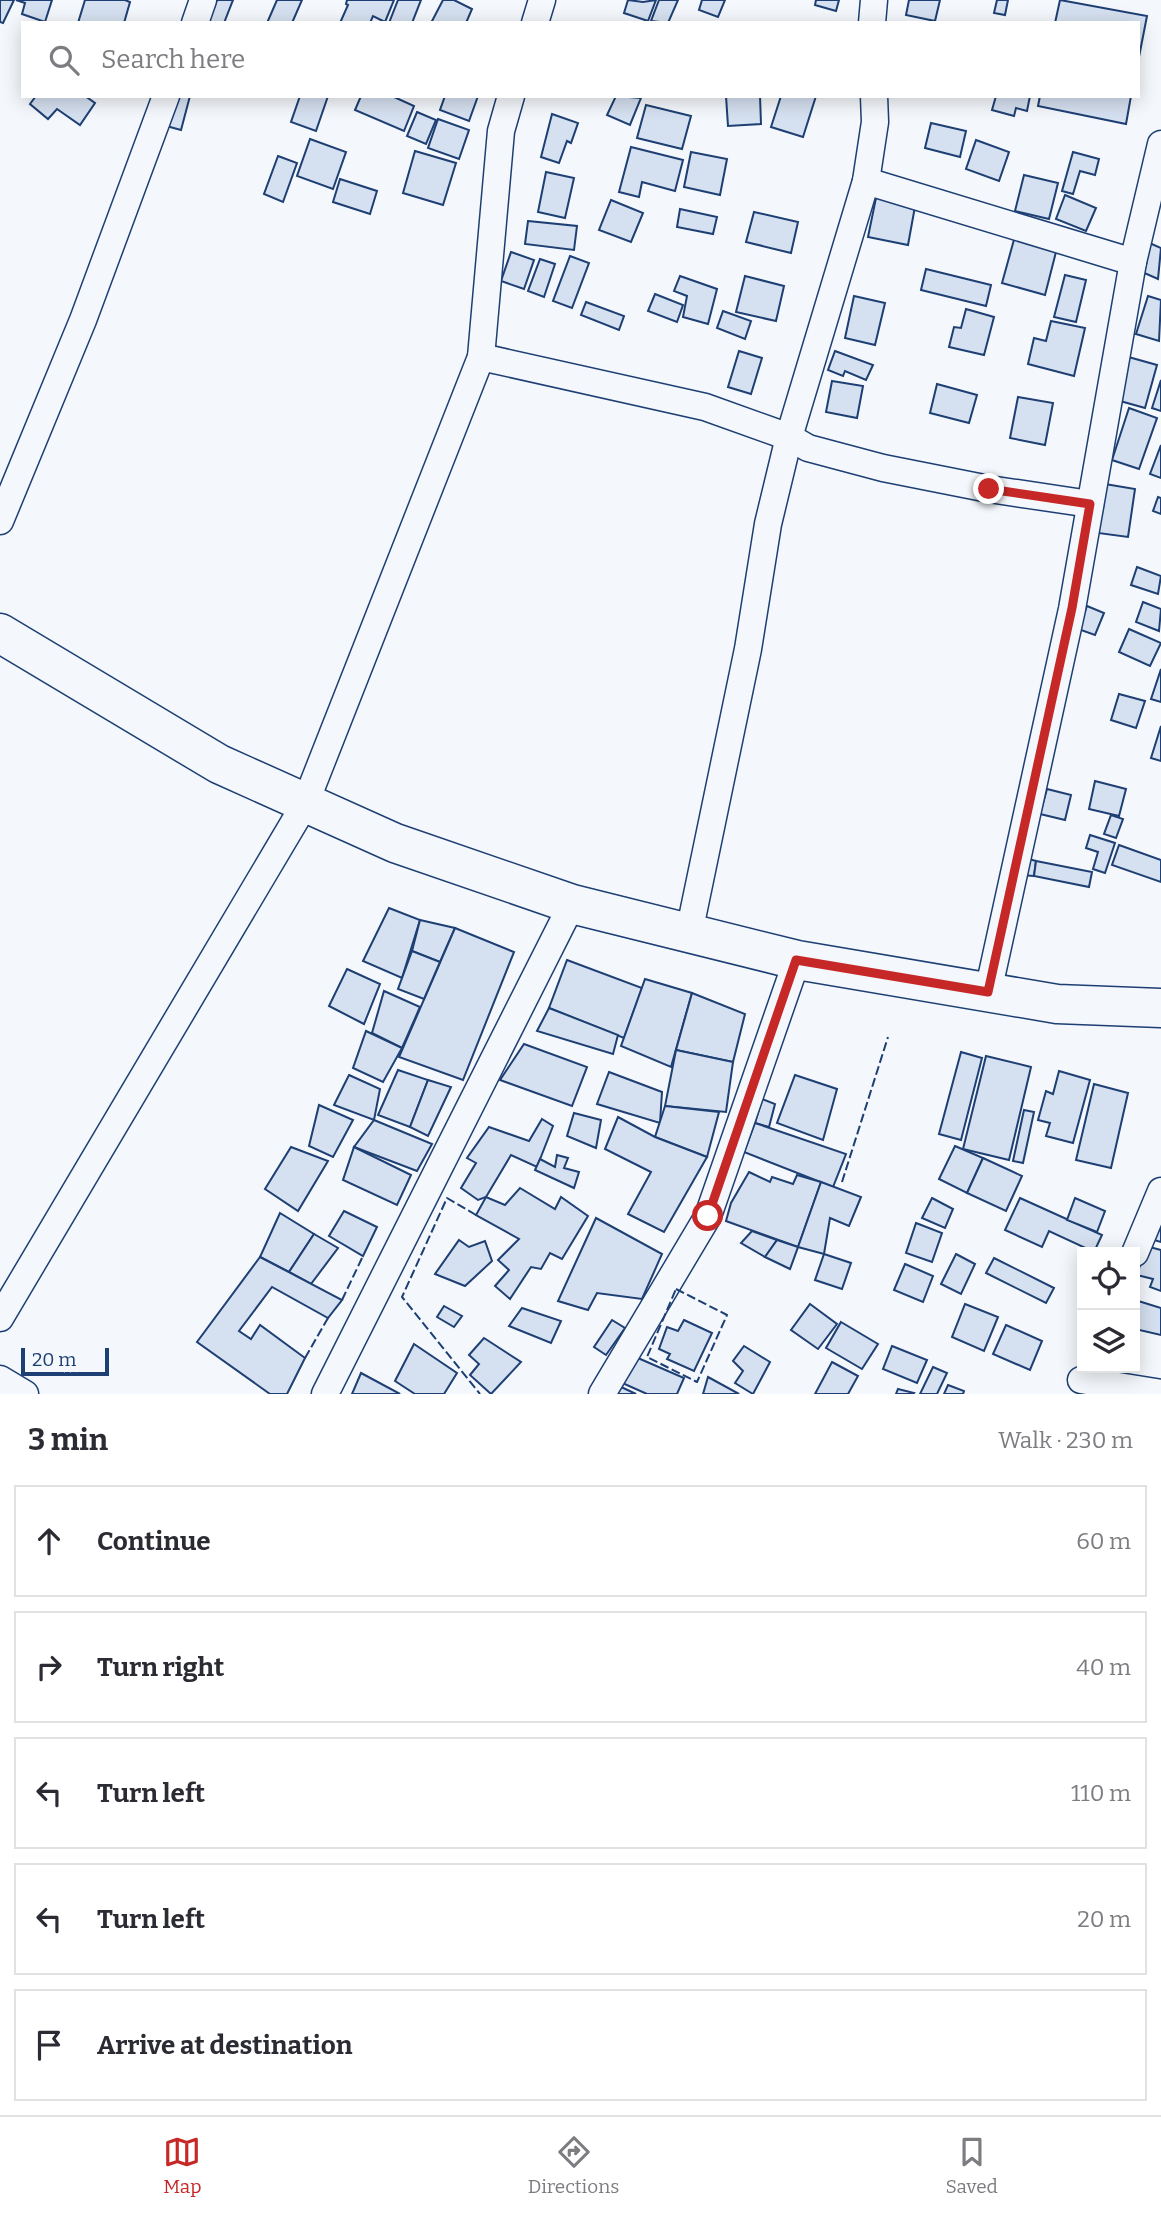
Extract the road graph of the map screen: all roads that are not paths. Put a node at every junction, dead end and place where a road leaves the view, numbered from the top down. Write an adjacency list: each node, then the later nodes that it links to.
1 (203, 0): 4 (street)
2 (542, 0): 5 (street)
3 (874, 0): 6 (street)
4 (196, 21)
5 (536, 21)
6 (872, 21)
7 (165, 98): 16 (street)
8 (510, 98): 13 (street)
9 (874, 98): 11 (street)
10 (1161, 145): 12 (street)
11 (866, 181): 12 (street); 14 (street)
12 (1133, 262): 15 (street)
13 (481, 357): 14 (street); 18 (street)
14 (789, 437): 15 (street); 20 (street)
15 (1090, 504): 22 (street)
16 (0, 521)
17 (0, 633): 18 (main road)
18 (305, 804): 19 (main road); 26 (street)
19 (572, 904): 20 (main road); 31 (street)
20 (689, 933): 21 (main road)
21 (796, 960): 22 (main road); 32 (street)
22 (988, 992): 23 (main road)
23 (1161, 1008)
24 (1161, 1191): 25 (street)
25 (1138, 1247)
26 (0, 1318)
27 (0, 1379): 30 (street)
28 (1080, 1381): 29 (street)
29 (1161, 1393)
30 (25, 1394)
31 (325, 1394)
32 (602, 1394)

